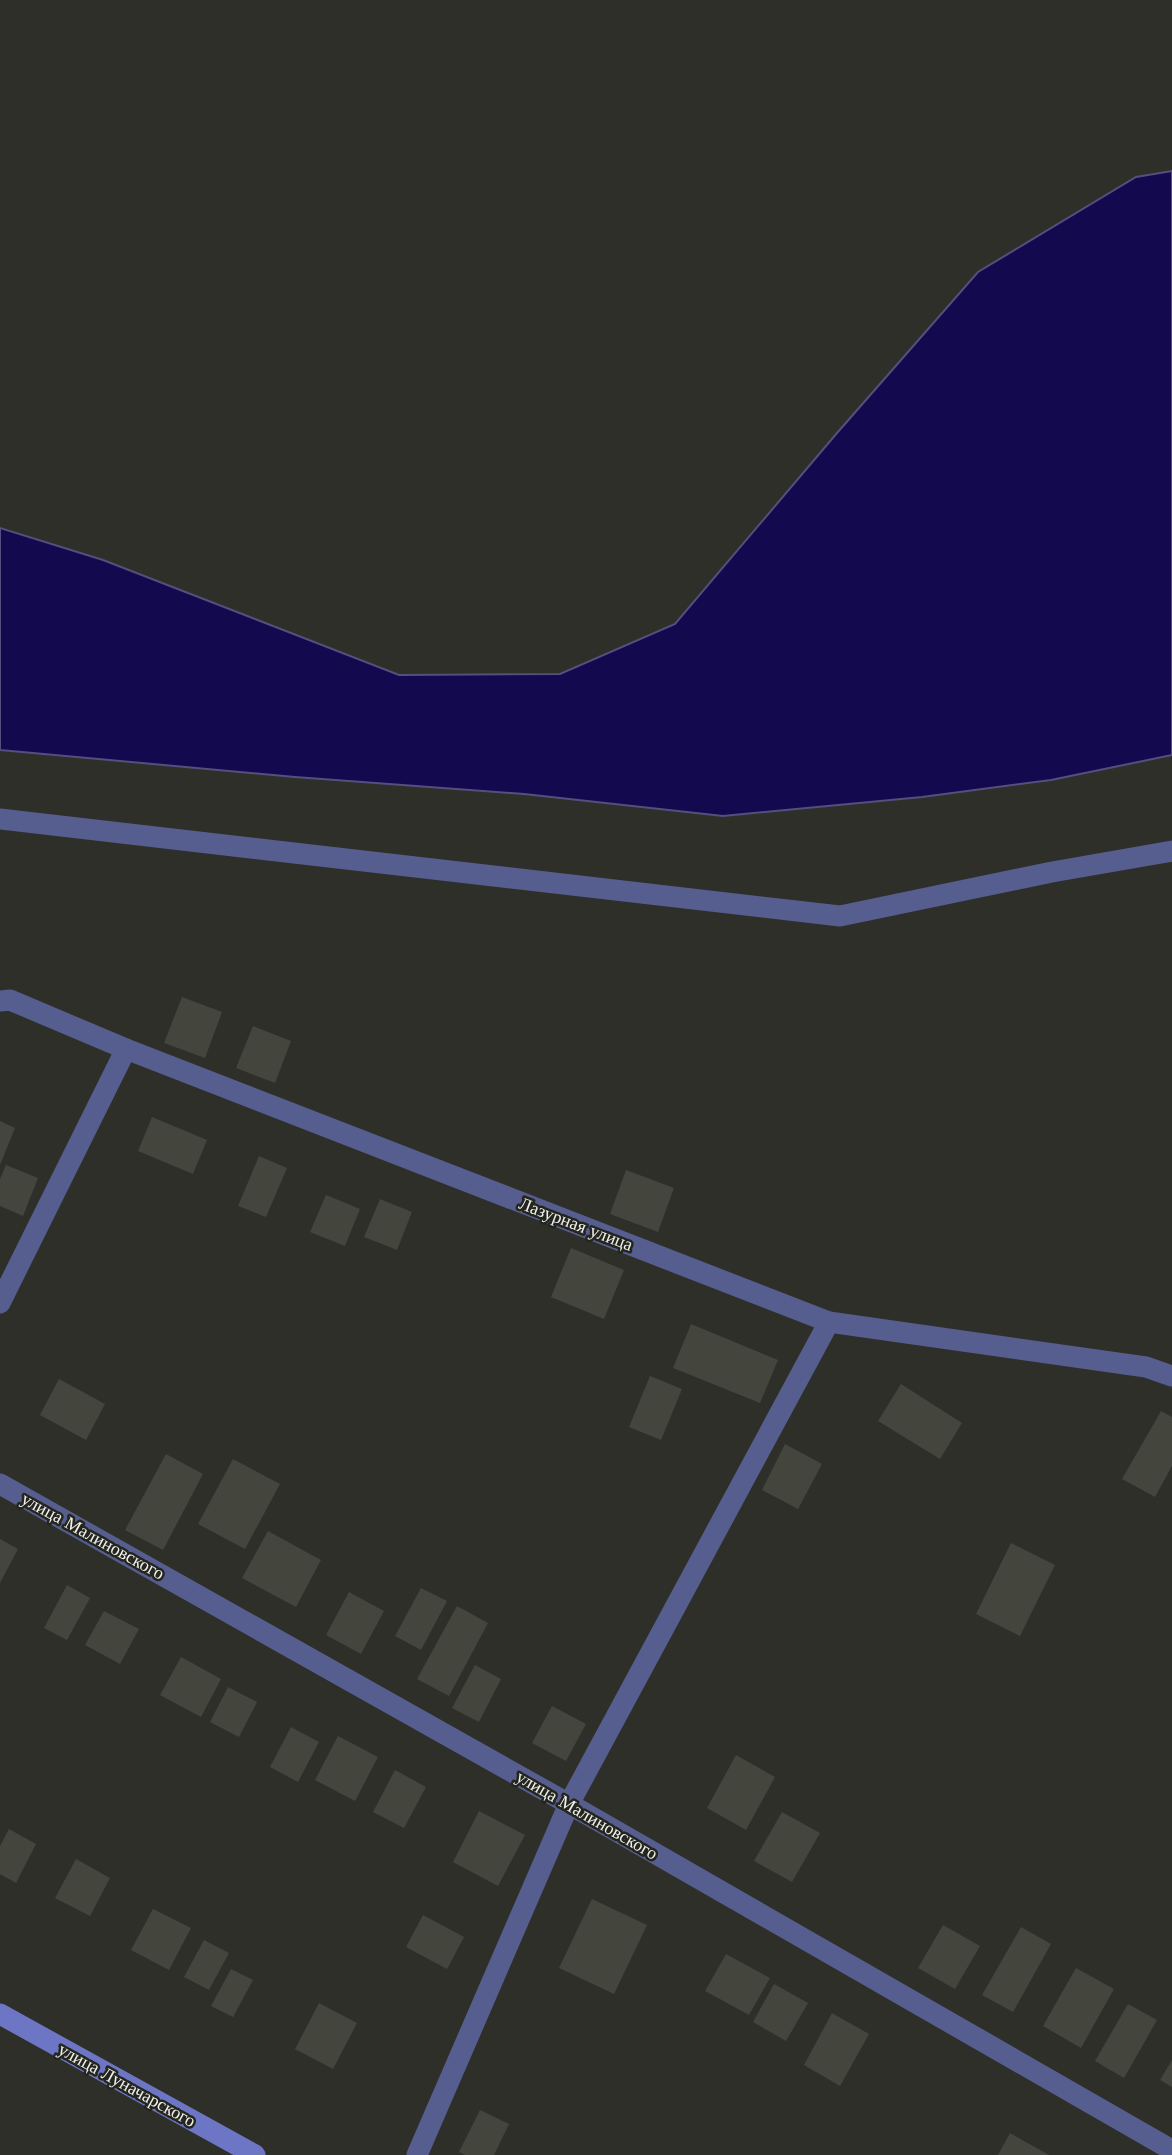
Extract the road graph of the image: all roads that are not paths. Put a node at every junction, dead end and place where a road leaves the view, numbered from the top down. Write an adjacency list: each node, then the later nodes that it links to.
1 (0, 819): 2 (street)
2 (1172, 851)
3 (0, 1001): 4 (street, Лазурная улица)
4 (126, 1049): 5 (street); 6 (street, Лазурная улица)
5 (0, 1303)
6 (829, 1322): 7 (street, Лазурная улица); 9 (street)
7 (1172, 1376)
8 (0, 1484): 9 (street, улица Малиновского)
9 (569, 1804): 11 (street, улица Малиновского); 13 (street)
10 (0, 2014): 12 (street, улица Луначарского)
11 (1172, 2150)
12 (255, 2155)
13 (417, 2155)

